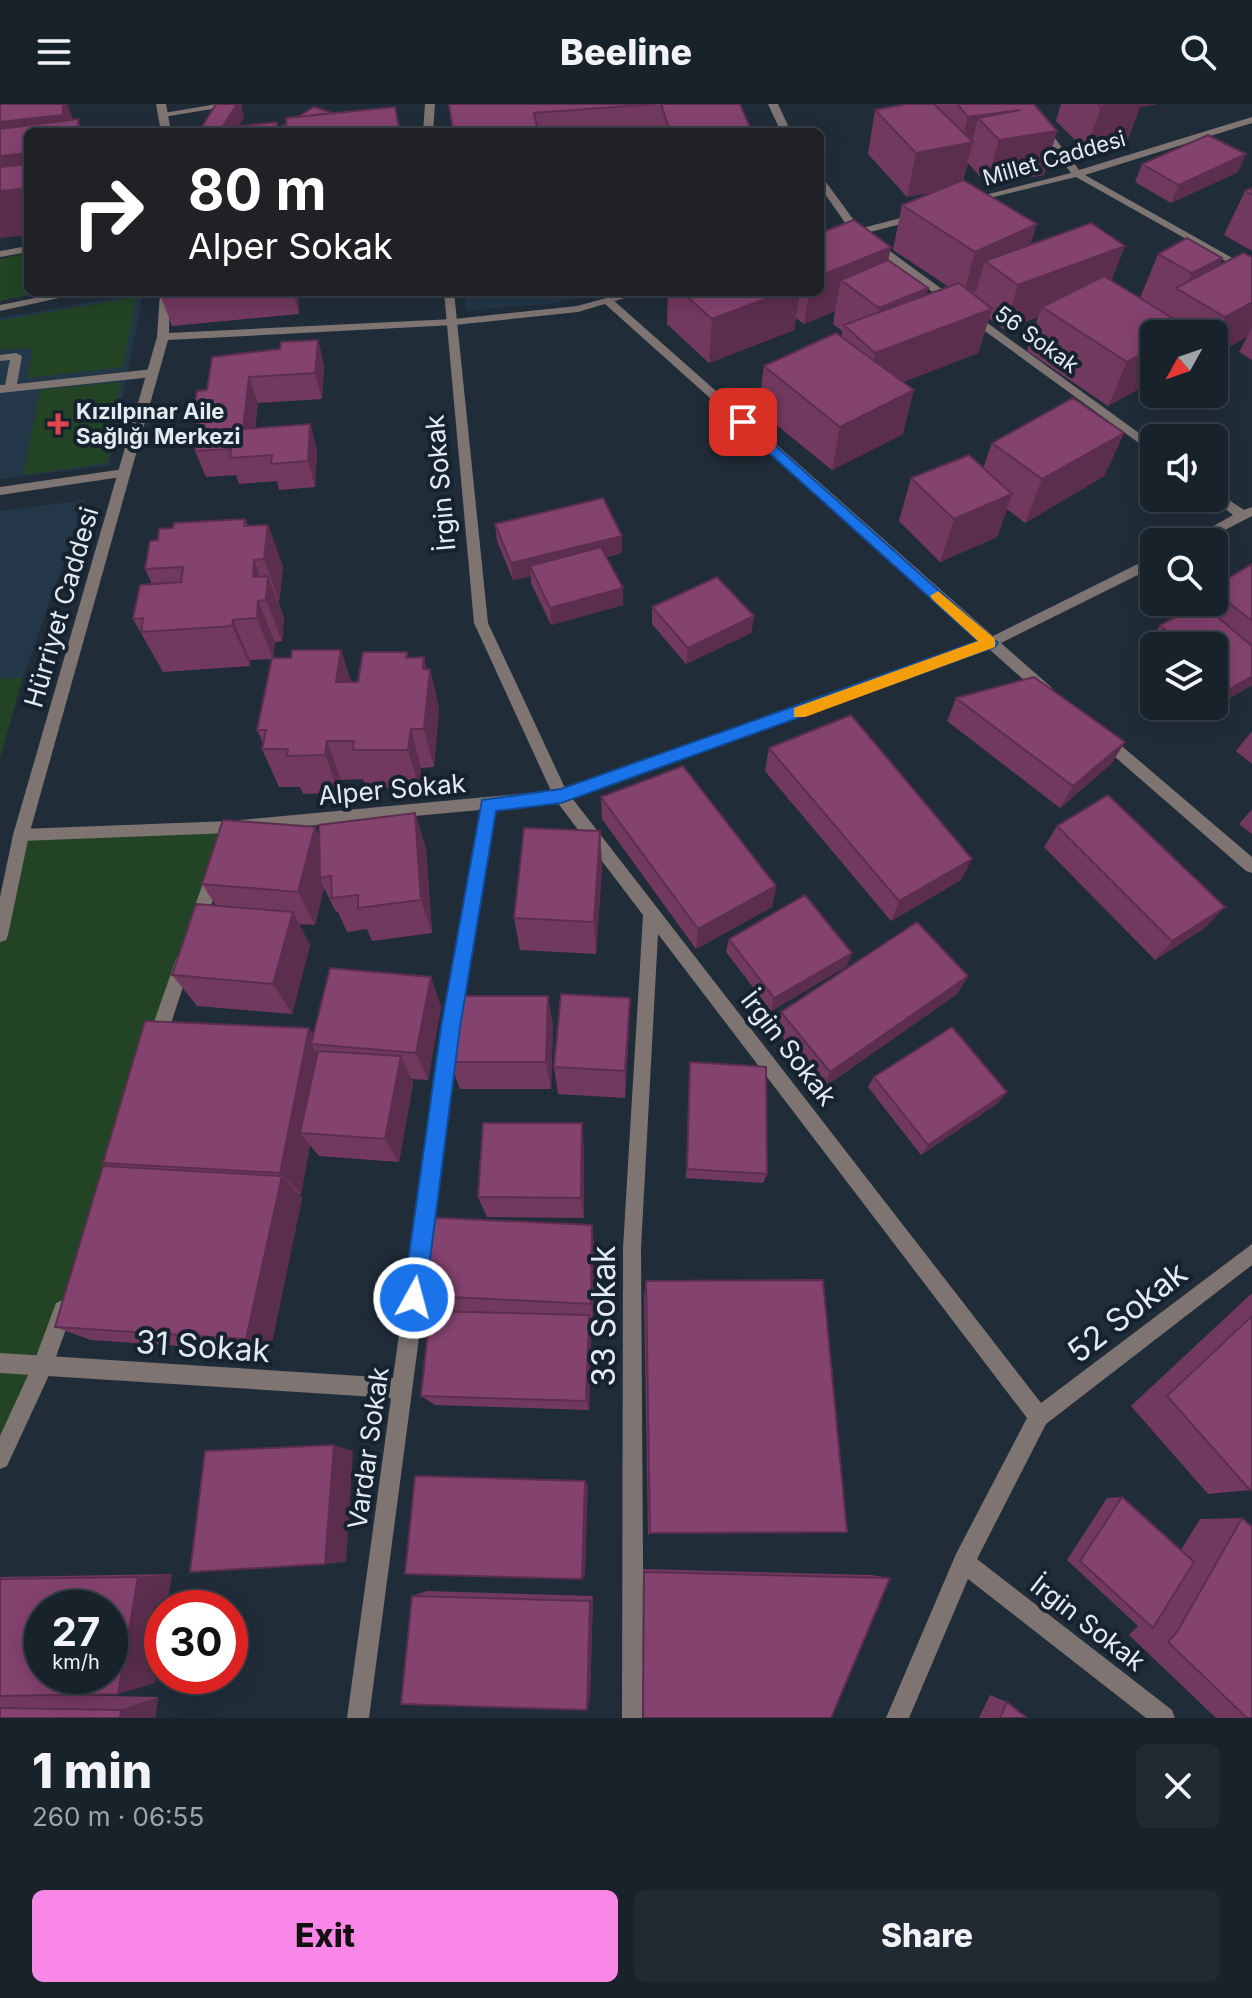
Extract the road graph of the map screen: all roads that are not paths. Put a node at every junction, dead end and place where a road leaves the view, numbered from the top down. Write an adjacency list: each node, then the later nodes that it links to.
1 (238, 104): 5 (street)
2 (430, 104): 7 (street)
3 (773, 104): 8 (street)
4 (1024, 104): 9 (street)
5 (162, 109)
6 (1252, 120): 9 (street, Millet Caddesi)
7 (428, 128)
8 (784, 128)
9 (1077, 174): 11 (street, Millet Caddesi); 17 (street)
10 (824, 186): 13 (street, 56 Sokak)
11 (960, 205)
12 (931, 213): 13 (street)
13 (857, 232): 14 (street); 30 (street, 56 Sokak)
14 (824, 241)
15 (24, 250): 16 (street)
16 (0, 254)
17 (1252, 273)
18 (61, 296): 23 (street)
19 (165, 296): 25 (street, Hürriyet Caddesi)
20 (450, 296): 24 (street, İrgin Sokak)
21 (626, 296): 22 (street)
22 (608, 301): 24 (street); 37 (street)
23 (0, 308)
24 (454, 322): 25 (street); 40 (street, İrgin Sokak)
25 (163, 337): 28 (street, Hürriyet Caddesi)
26 (0, 358): 29 (street)
27 (0, 368): 29 (street)
28 (153, 373): 29 (street); 31 (street, Hürriyet Caddesi)
29 (7, 380)
30 (1140, 440)
31 (124, 473): 32 (street); 42 (street, Hürriyet Caddesi)
32 (0, 491)
33 (1228, 502): 34 (street)
34 (1248, 513): 35 (street)
35 (1219, 528)
36 (1140, 568): 37 (street, Alper Sokak)
37 (990, 643): 38 (street); 40 (street, Alper Sokak)
38 (1061, 704)
39 (1097, 734): 44 (street)
40 (561, 796): 41 (street, Alper Sokak); 46 (street, İrgin Sokak)
41 (488, 805): 43 (street, Alper Sokak); 53 (street, Vardar Sokak)
42 (21, 835): 43 (street, Alper Sokak); 45 (street, Hürriyet Caddesi)
43 (225, 842): 48 (street)
44 (1252, 866)
45 (5, 907): 47 (street, Hürriyet Caddesi)
46 (651, 915): 54 (street, İrgin Sokak); 58 (street, 33 Sokak)
47 (0, 935)
48 (147, 1067)
49 (1252, 1253): 54 (street, 52 Sokak)
50 (69, 1291): 52 (street)
51 (0, 1363): 52 (street, 31 Sokak)
52 (43, 1366): 53 (street, 31 Sokak); 55 (street)
53 (402, 1389): 57 (street, Vardar Sokak)
54 (1039, 1417): 56 (street)
55 (0, 1459)
56 (964, 1562): 59 (street); 60 (street, İrgin Sokak)
57 (358, 1718)
58 (633, 1718)
59 (897, 1718)
60 (1164, 1718)

